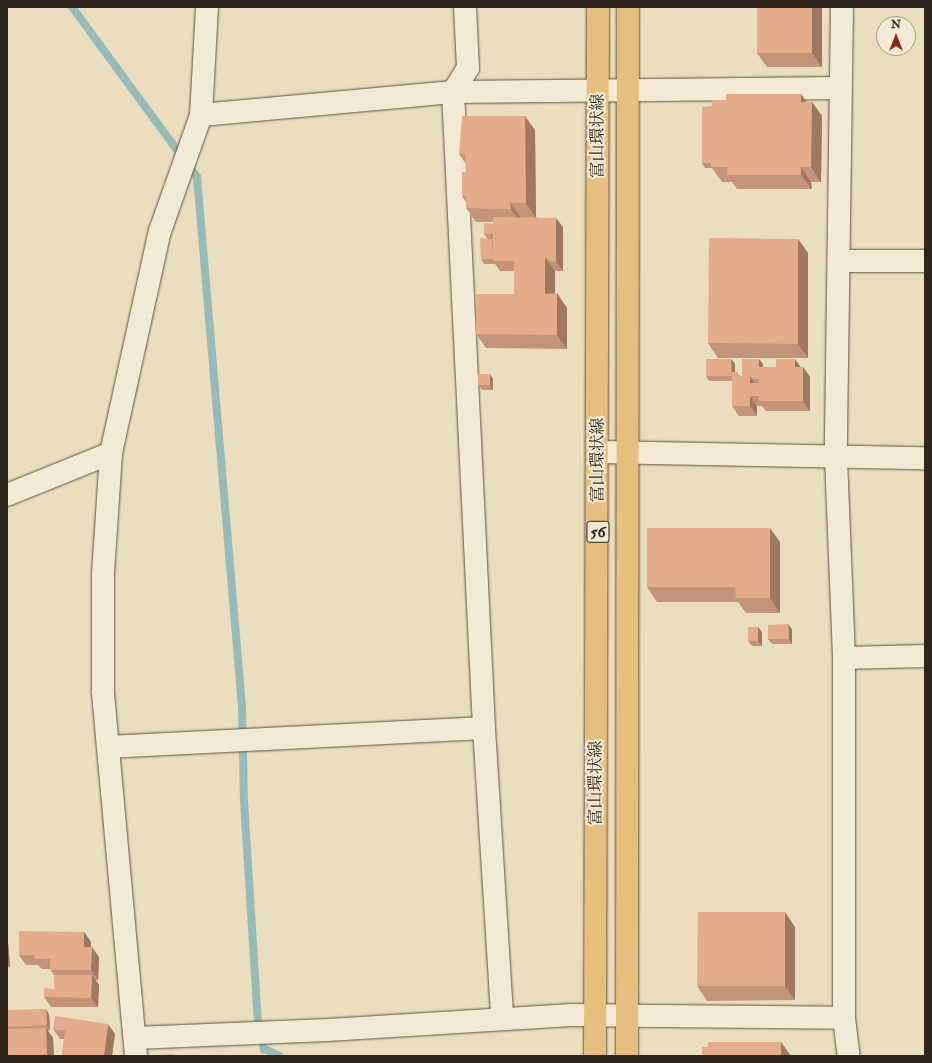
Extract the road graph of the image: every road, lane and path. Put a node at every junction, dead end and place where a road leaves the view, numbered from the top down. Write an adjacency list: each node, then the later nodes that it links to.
1 (207, 7): 10 (street)
2 (465, 7): 9 (street)
3 (598, 7): 8 (main road, 富山環状線 / 56)
4 (628, 7): 7 (main road, 富山環状線 / 56)
5 (842, 7): 6 (street)
6 (840, 88): 7 (street); 11 (street)
7 (628, 89): 8 (street); 15 (main road, 富山環状線 / 56)
8 (598, 90): 9 (street); 13 (main road, 富山環状線 / 56)
9 (453, 92): 10 (street); 21 (street)
10 (201, 115): 14 (street)
11 (839, 261): 12 (street); 16 (street)
12 (925, 261)
13 (598, 452): 15 (street); 23 (main road, 富山環状線 / 56)
14 (111, 453): 18 (street); 22 (street)
15 (627, 454): 16 (street); 24 (main road, 富山環状線 / 56)
16 (836, 458): 17 (street); 20 (street)
17 (925, 458)
18 (7, 494)
19 (925, 656): 20 (street)
20 (844, 658): 26 (street)
21 (484, 728): 22 (street); 25 (street)
22 (108, 747): 27 (street)
23 (595, 1014): 24 (street); 25 (street); 28 (main road, 富山環状線 / 56)
24 (627, 1014): 26 (street); 29 (main road, 富山環状線 / 56)
25 (502, 1018): 27 (street)
26 (844, 1018): 30 (street)
27 (136, 1047)
28 (595, 1056)
29 (627, 1056)
30 (849, 1056)

